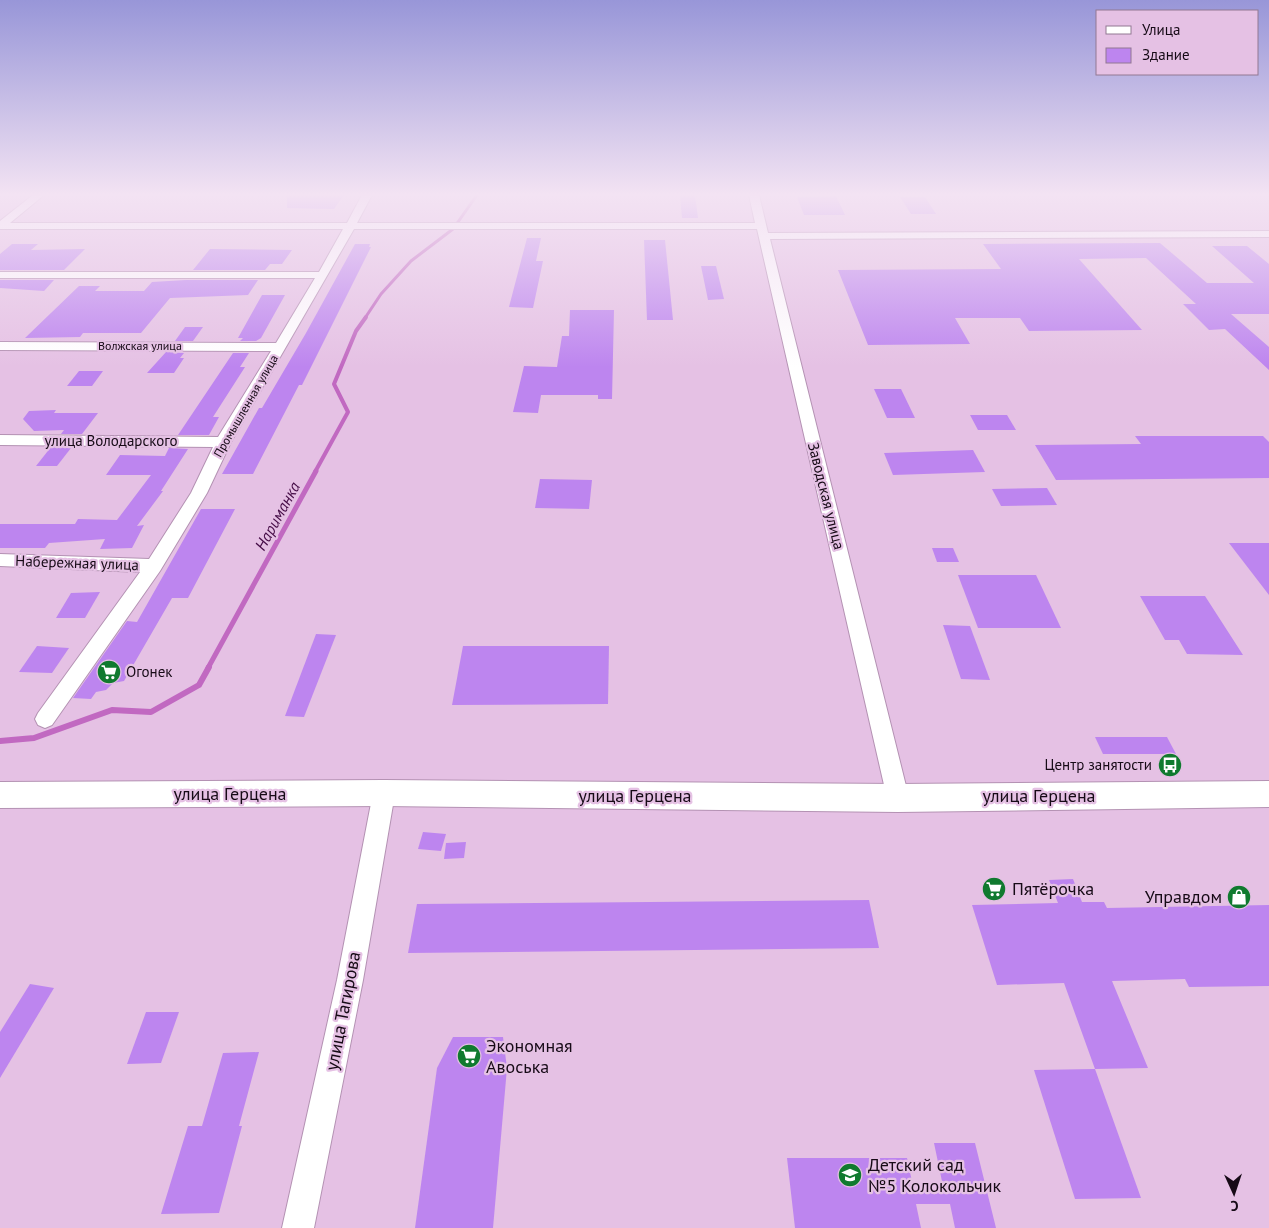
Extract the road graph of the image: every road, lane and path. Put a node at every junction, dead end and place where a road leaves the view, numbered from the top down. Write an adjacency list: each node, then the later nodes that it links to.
1 (336, 252): 4 (street, Промышленная улица)
2 (767, 252): 15 (street, Заводская улица)
3 (0, 275): 4 (street)
4 (323, 275): 6 (street, Промышленная улица)
5 (0, 346): 6 (street, Волжская улица)
6 (280, 347): 8 (street, Промышленная улица)
7 (0, 440): 8 (street, улица Володарского)
8 (223, 442): 10 (street, Промышленная улица)
9 (0, 560): 10 (street, Набережная улица)
10 (154, 566): 11 (street, Промышленная улица)
11 (45, 719)
12 (384, 793): 14 (main road, улица Герцена); 15 (main road, улица Герцена); 16 (street, улица Тагирова)
13 (1269, 794): 15 (main road, улица Герцена)
14 (0, 795)
15 (898, 798)
16 (298, 1228)

